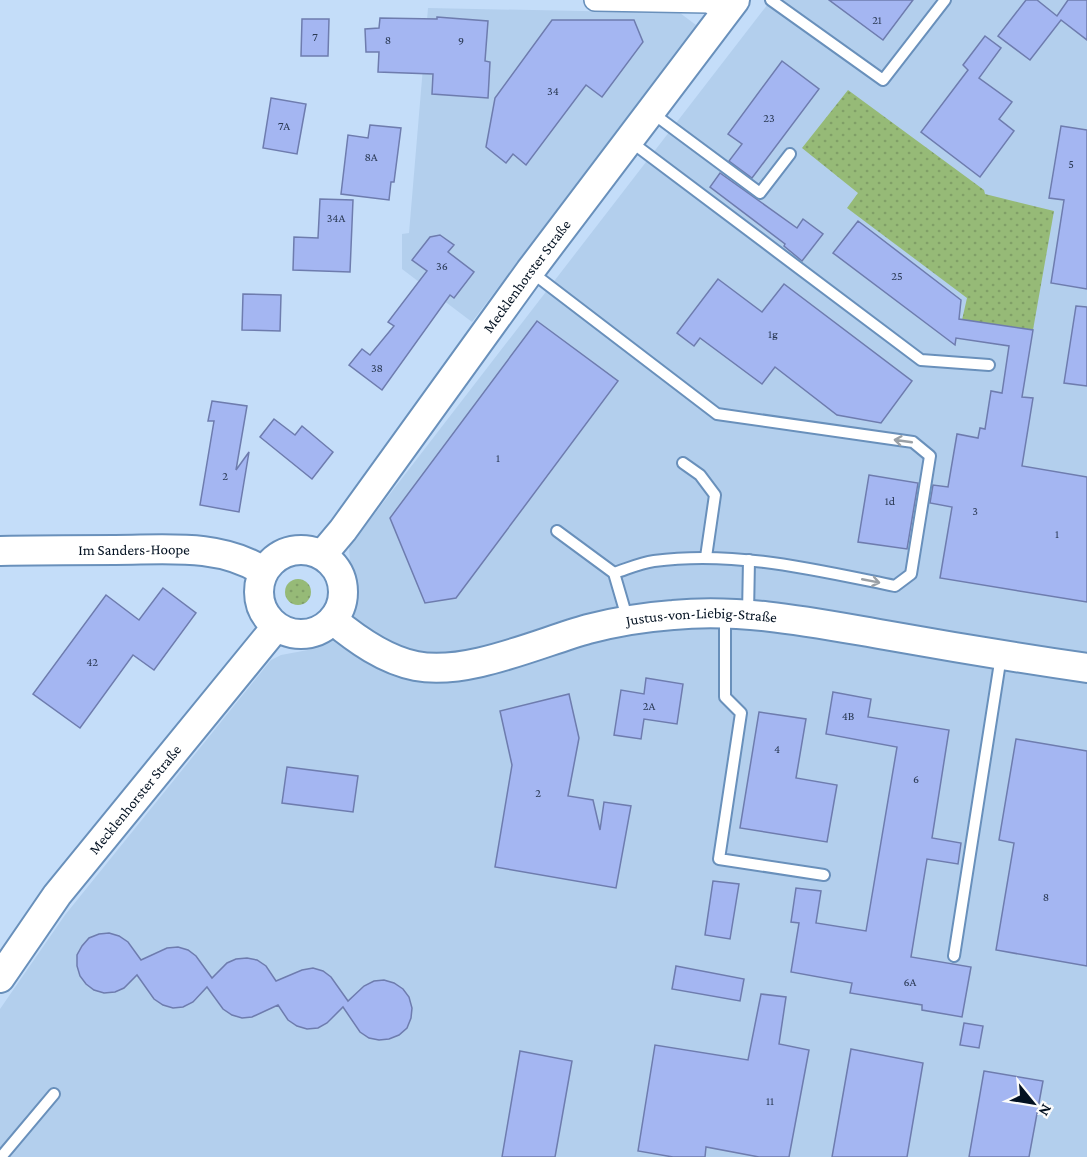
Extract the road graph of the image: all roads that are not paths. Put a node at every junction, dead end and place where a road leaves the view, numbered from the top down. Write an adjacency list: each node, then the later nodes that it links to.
1 (595, 0): 4 (street)
2 (771, 0): 3 (lane)
3 (945, 0)
4 (731, 7): 5 (main road, Mecklenhorster Straße)
5 (651, 112): 6 (main road, Mecklenhorster Straße); 7 (lane)
6 (630, 140): 8 (main road, Mecklenhorster Straße); 9 (lane)
7 (789, 154)
8 (530, 271): 13 (main road, Mecklenhorster Straße); 15 (lane, one-way to 8)
9 (989, 365)
10 (683, 463): 14 (lane)
11 (557, 531): 17 (lane)
12 (0, 550): 16 (main road, Im Sanders-Hoope)
13 (322, 555): 16 (main road); 19 (main road)
14 (706, 557): 15 (lane); 17 (lane)
15 (749, 560): 18 (lane)
16 (263, 572): 21 (main road)
17 (614, 573): 20 (lane)
18 (736, 613): 20 (main road, Justus-von-Liebig-Straße); 22 (main road, Justus-von-Liebig-Straße); 24 (lane)
19 (333, 620): 20 (main road, Justus-von-Liebig-Straße); 21 (main road)
20 (628, 621)
21 (276, 627): 26 (main road, Mecklenhorster Straße)
22 (1001, 656): 23 (main road, Justus-von-Liebig-Straße); 25 (lane)
23 (1087, 668)
24 (824, 875)
25 (954, 956)
26 (0, 978)
27 (54, 1094): 28 (lane)
28 (1, 1157)

